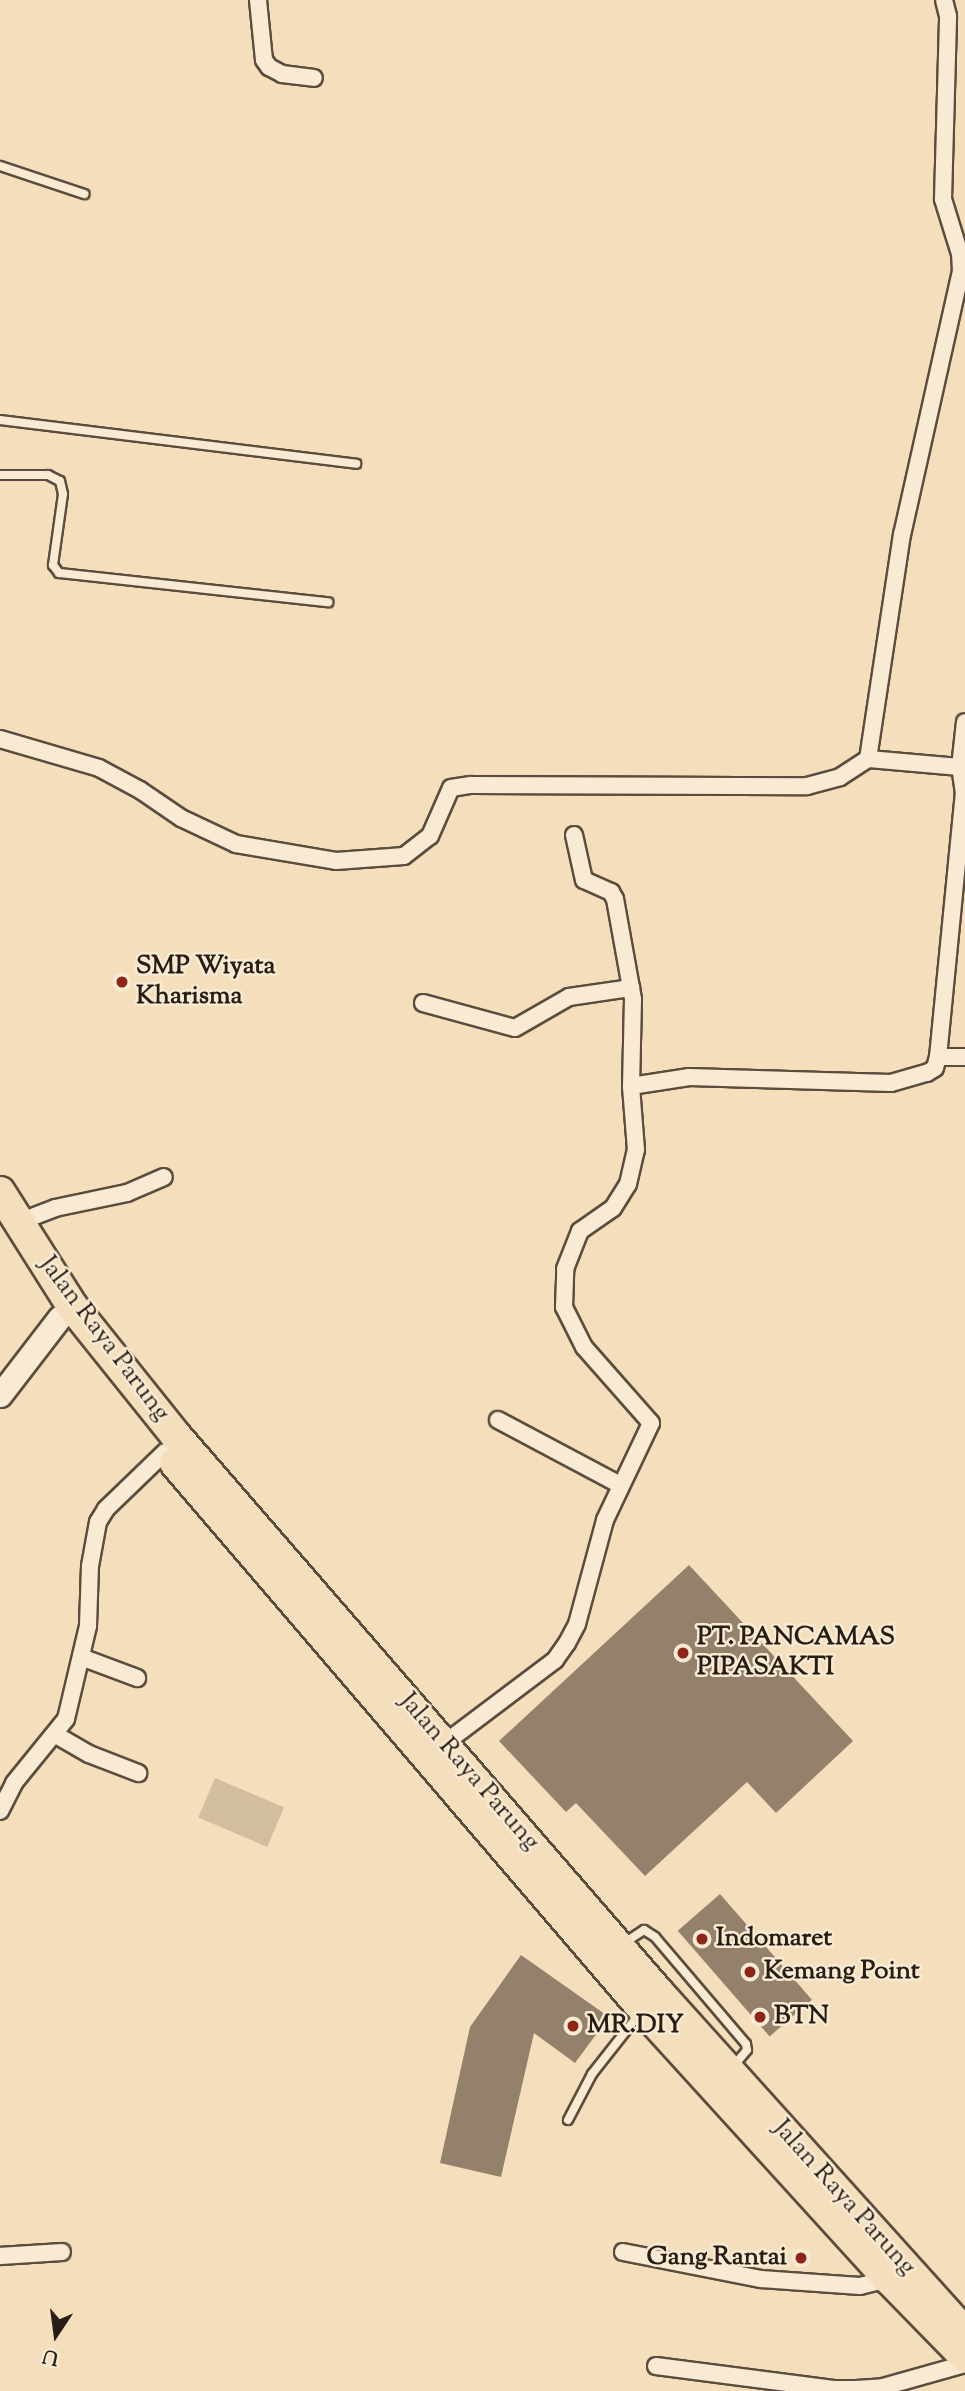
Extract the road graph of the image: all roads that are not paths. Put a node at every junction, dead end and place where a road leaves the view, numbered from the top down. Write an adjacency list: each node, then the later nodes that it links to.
1 (258, 0): 3 (street)
2 (944, 0): 12 (street)
3 (314, 78)
4 (0, 166): 5 (lane)
5 (84, 194)
6 (0, 420): 7 (lane)
7 (356, 464)
8 (0, 475): 9 (lane)
9 (328, 602)
10 (965, 722): 13 (street)
11 (0, 739): 12 (street)
12 (868, 759): 13 (street)
13 (960, 767): 17 (street)
14 (574, 835): 15 (street)
15 (631, 988): 16 (street); 19 (street)
16 (423, 1003)
17 (938, 1057): 18 (street); 19 (street)
18 (965, 1057)
19 (631, 1086): 27 (street)
20 (163, 1177): 22 (street)
21 (0, 1192): 22 (highway, Jalan Raya Parung)
22 (9, 1222): 23 (highway, Jalan Raya Parung); 31 (highway, Jalan Raya Parung)
23 (60, 1317): 24 (main road); 26 (highway, Jalan Raya Parung)
24 (0, 1395)
25 (498, 1420): 27 (street)
26 (165, 1452): 28 (street); 35 (highway, Jalan Raya Parung)
27 (620, 1485): 31 (street)
28 (81, 1657): 29 (street); 30 (street)
29 (137, 1678)
30 (56, 1735): 32 (street); 33 (street)
31 (445, 1743): 34 (highway, Jalan Raya Parung)
32 (138, 1773)
33 (0, 1811)
34 (620, 1947): 35 (highway, Jalan Raya Parung); 36 (lane)
35 (651, 2001): 36 (highway, Jalan Raya Parung); 37 (lane); 41 (highway, Jalan Raya Parung)
36 (729, 2071): 42 (highway, Jalan Raya Parung)
37 (568, 2120)
38 (62, 2252): 40 (street)
39 (623, 2252): 41 (street)
40 (0, 2256)
41 (889, 2279): 43 (highway, Jalan Raya Parung)
42 (965, 2332)
43 (965, 2357)
44 (965, 2364): 45 (street)
45 (656, 2366)

